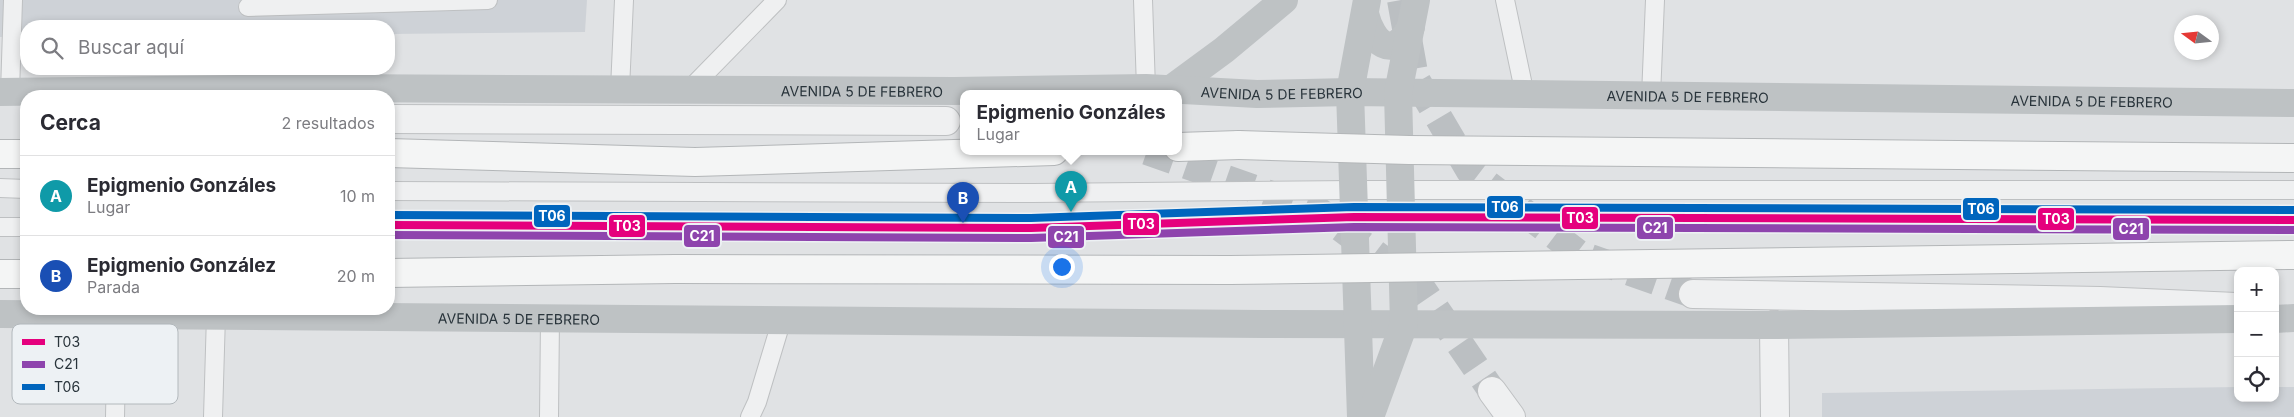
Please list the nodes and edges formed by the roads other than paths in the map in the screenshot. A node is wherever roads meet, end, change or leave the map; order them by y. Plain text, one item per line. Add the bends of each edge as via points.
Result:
1 (13, 0) edge
2 (488, 0) edge
3 (624, 0) edge
4 (777, 0) edge
5 (1143, 0) edge
6 (1284, 0) edge
7 (1416, 0) edge
8 (1505, 0) edge
9 (1655, 0) edge
10 (248, 7) dead end
11 (1366, 7) edge
12 (1411, 27) junction
13 (1158, 88) junction
14 (620, 89) junction
15 (690, 89) junction
16 (171, 90) edge
17 (1022, 90) edge
18 (960, 91) edge
19 (5, 92) edge
20 (20, 92) edge
21 (1350, 92) junction
22 (1398, 94) junction
23 (1525, 95) junction
24 (1651, 96) junction
25 (2294, 102) edge
26 (395, 119) edge
27 (946, 121) dead end
28 (1182, 147) edge
29 (395, 153) edge
30 (0, 154) edge
31 (20, 154) edge
32 (960, 154) edge
33 (2294, 158) edge
34 (0, 188) edge
35 (20, 188) edge
36 (1353, 190) junction
37 (1400, 190) junction
38 (2294, 190) edge
39 (395, 191) edge
40 (1354, 217) junction
41 (1401, 217) junction
42 (2294, 220) edge
43 (395, 225) edge
44 (0, 227) edge
45 (20, 227) edge
46 (2294, 255) edge
47 (395, 273) edge
48 (0, 274) edge
49 (20, 274) edge
50 (1693, 294) tunnel mouth
51 (2234, 308) edge
52 (2279, 309) edge
53 (2294, 310) edge
54 (0, 314) edge
55 (20, 314) edge
56 (117, 315) joint
57 (216, 315) junction
58 (550, 318) junction
59 (2294, 318) edge
60 (782, 319) junction
61 (2234, 319) edge
62 (2279, 319) edge
63 (117, 324) edge
64 (1358, 324) junction
65 (1404, 324) junction
66 (1774, 325) junction
67 (1492, 391) tunnel mouth
68 (115, 404) edge
69 (115, 417) edge
70 (213, 417) edge
71 (549, 417) edge
72 (750, 417) edge
73 (1361, 417) edge
74 (1370, 417) edge
75 (1511, 417) edge
76 (1775, 417) edge

1 - 19 lane
2 - 10 lane
3 - 14 lane
4 - 15 lane
5 - 13 lane
6 - 13 main road via 1224,50
7 - 12 main road
8 - 23 lane
9 - 24 lane
11 - 12 main road via 1374,39 1384,45 1404,39
11 - 21 main road
12 - 22 main road
13 - 17 main road, AVENIDA 5 DE FEBRERO
13 - 21 main road, AVENIDA 5 DE FEBRERO via 1257,94
14 - 15 main road, AVENIDA 5 DE FEBRERO
14 - 16 main road, AVENIDA 5 DE FEBRERO
15 - 18 main road, AVENIDA 5 DE FEBRERO
19 - 20 main road, AVENIDA 5 DE FEBRERO
21 - 22 main road, AVENIDA 5 DE FEBRERO
21 - 36 main road
22 - 23 main road, AVENIDA 5 DE FEBRERO
22 - 37 main road
23 - 24 main road, AVENIDA 5 DE FEBRERO
24 - 25 main road, AVENIDA 5 DE FEBRERO
26 - 27 street
28 - 33 highway, bridge
29 - 32 highway via 695,162
30 - 31 highway
34 - 35 lane
36 - 37 lane
36 - 39 lane via 1032,193
36 - 40 main road
37 - 38 lane
37 - 41 main road
40 - 41 lane
40 - 43 lane via 1031,228
40 - 64 main road
41 - 42 lane
41 - 65 main road
44 - 45 lane
46 - 47 highway, bridge via 1230,270 675,269
48 - 49 highway
50 - 51 street via 2100,301
52 - 53 street
54 - 55 main road, AVENIDA 5 DE FEBRERO
56 - 57 main road, AVENIDA 5 DE FEBRERO
56 - 63 lane
57 - 58 main road, AVENIDA 5 DE FEBRERO
57 - 70 lane
58 - 60 main road, AVENIDA 5 DE FEBRERO
58 - 71 lane
59 - 62 main road
60 - 64 main road, AVENIDA 5 DE FEBRERO
60 - 72 lane
61 - 66 main road, AVENIDA 5 DE FEBRERO
64 - 65 main road, AVENIDA 5 DE FEBRERO
64 - 73 main road
65 - 66 main road, AVENIDA 5 DE FEBRERO
65 - 74 main road
66 - 76 street
67 - 75 street
68 - 69 lane

